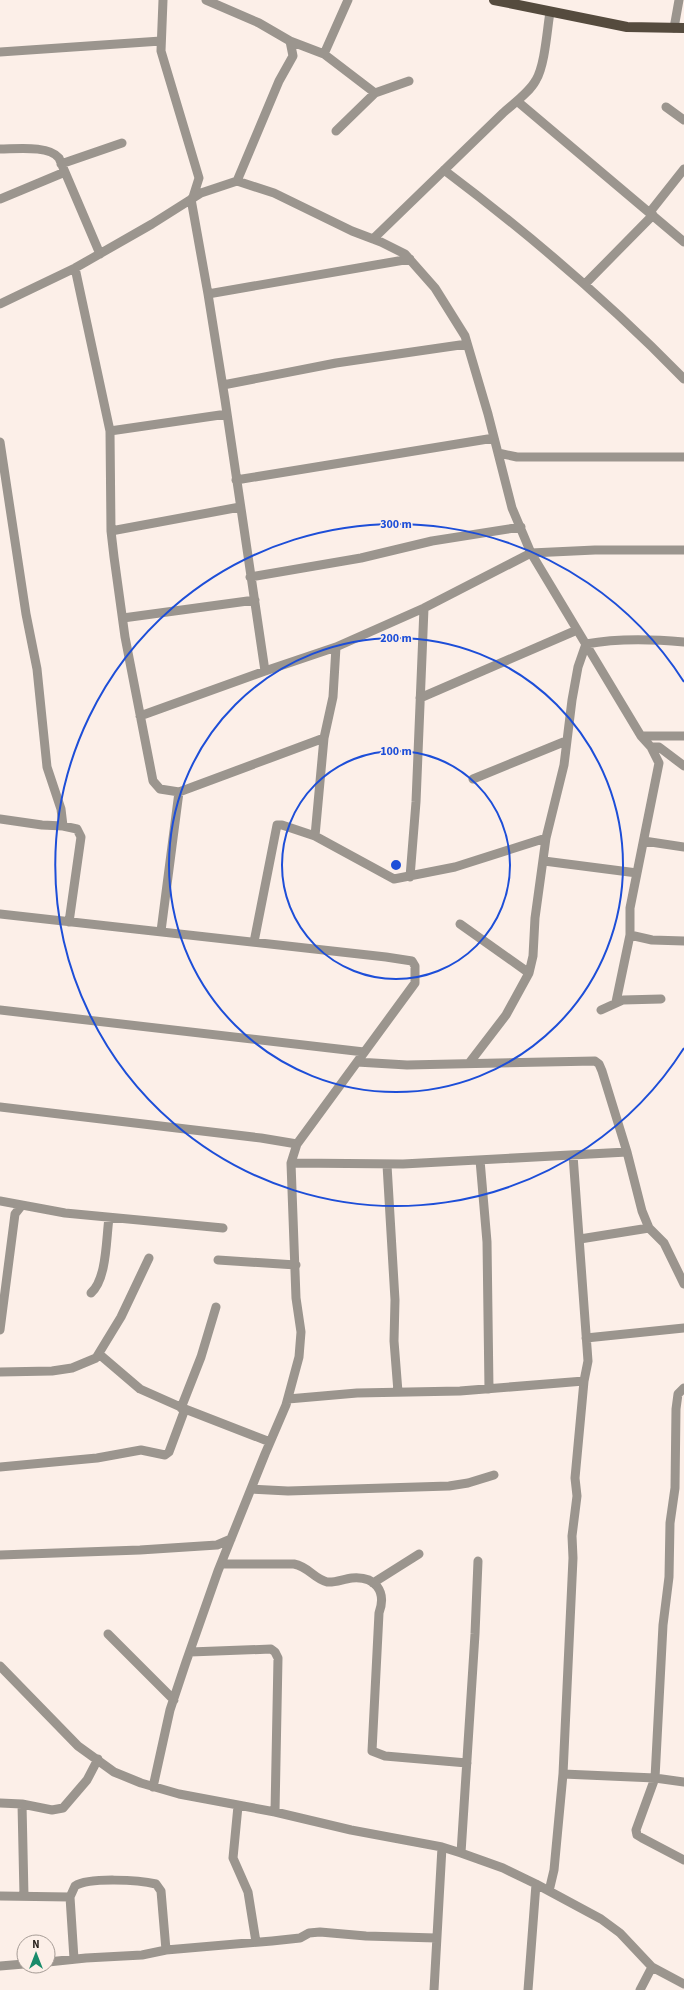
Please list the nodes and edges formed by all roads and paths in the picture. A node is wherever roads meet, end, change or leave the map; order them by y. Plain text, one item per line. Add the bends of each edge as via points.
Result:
1 (163, 0) edge
2 (206, 0) edge
3 (348, 0) edge
4 (494, 0) edge
5 (679, 0) edge
6 (550, 12) junction
7 (679, 28) edge
8 (161, 41) junction
9 (290, 41) junction
10 (308, 49) junction
11 (0, 52) edge
12 (324, 54) junction
13 (293, 56) junction
14 (409, 81) dead end
15 (376, 93) junction
16 (517, 101) junction
17 (666, 107) dead end
18 (684, 120) edge
19 (336, 131) dead end
20 (122, 143) dead end
21 (0, 149) edge
22 (63, 168) junction
23 (684, 169) edge
24 (444, 170) junction
25 (199, 178) junction
26 (237, 181) junction
27 (216, 187) junction
28 (192, 198) junction
29 (0, 199) edge
30 (652, 214) junction
31 (374, 239) junction
32 (684, 242) edge
33 (100, 254) junction
34 (410, 259) junction
35 (75, 268) junction
36 (585, 284) junction
37 (208, 294) junction
38 (0, 304) edge
39 (467, 344) junction
40 (684, 378) edge
41 (223, 385) junction
42 (227, 414) junction
43 (110, 431) junction
44 (494, 438) junction
45 (0, 442) edge
46 (498, 453) junction
47 (684, 457) edge
48 (516, 458) junction
49 (502, 468) junction
50 (236, 480) junction
51 (240, 507) junction
52 (520, 527) junction
53 (111, 531) junction
54 (684, 550) edge
55 (532, 553) junction
56 (250, 577) junction
57 (255, 600) junction
58 (424, 608) junction
59 (123, 618) junction
60 (577, 630) junction
61 (684, 642) edge
62 (586, 644) junction
63 (336, 647) junction
64 (265, 671) junction
65 (420, 698) junction
66 (140, 716) junction
67 (641, 736) junction
68 (684, 736) edge
69 (324, 738) junction
70 (566, 741) junction
71 (651, 748) junction
72 (684, 766) edge
73 (473, 778) dead end
74 (180, 792) junction
75 (0, 819) edge
76 (63, 826) junction
77 (315, 836) junction
78 (546, 838) junction
79 (644, 841) junction
80 (684, 847) edge
81 (544, 861) junction
82 (637, 873) junction
83 (410, 877) junction
84 (0, 914) edge
85 (69, 922) junction
86 (460, 924) dead end
87 (161, 931) junction
88 (630, 935) junction
89 (684, 941) edge
90 (254, 942) junction
91 (529, 973) junction
92 (661, 999) dead end
93 (616, 1002) junction
94 (0, 1010) edge
95 (601, 1010) dead end
96 (364, 1052) junction
97 (357, 1062) junction
98 (470, 1062) junction
99 (0, 1107) edge
100 (297, 1144) junction
101 (627, 1152) junction
102 (573, 1155) junction
103 (480, 1160) junction
104 (291, 1163) junction
105 (386, 1165) junction
106 (0, 1201) edge
107 (10, 1203) junction
108 (22, 1205) junction
109 (15, 1214) junction
110 (109, 1218) junction
111 (223, 1228) dead end
112 (649, 1228) junction
113 (580, 1238) junction
114 (149, 1258) dead end
115 (218, 1260) dead end
116 (296, 1265) junction
117 (684, 1284) edge
118 (91, 1293) dead end
119 (216, 1307) dead end
120 (684, 1328) edge
121 (0, 1330) edge
122 (586, 1338) junction
123 (99, 1354) junction
124 (0, 1372) edge
125 (584, 1381) junction
126 (489, 1388) junction
127 (684, 1388) edge
128 (398, 1392) junction
129 (288, 1399) junction
130 (183, 1408) junction
131 (270, 1442) junction
132 (0, 1467) edge
133 (494, 1475) dead end
134 (251, 1489) junction
135 (231, 1539) junction
136 (217, 1545) junction
137 (419, 1554) dead end
138 (0, 1555) edge
139 (224, 1555) junction
140 (478, 1561) dead end
141 (221, 1564) junction
142 (374, 1583) junction
143 (108, 1634) dead end
144 (190, 1652) junction
145 (0, 1666) edge
146 (174, 1700) junction
147 (98, 1759) junction
148 (467, 1763) junction
149 (562, 1774) junction
150 (655, 1778) junction
151 (684, 1782) edge
152 (153, 1787) junction
153 (0, 1803) edge
154 (22, 1804) junction
155 (238, 1806) junction
156 (275, 1812) junction
157 (442, 1847) junction
158 (461, 1853) junction
159 (684, 1860) edge
160 (536, 1884) junction
161 (549, 1890) junction
162 (0, 1896) edge
163 (24, 1896) junction
164 (70, 1897) junction
165 (436, 1938) junction
166 (256, 1942) junction
167 (166, 1950) junction
168 (74, 1959) junction
169 (56, 1961) edge
170 (16, 1965) edge
171 (0, 1966) edge
172 (652, 1967) junction
173 (684, 1984) edge
174 (434, 1990) edge
175 (528, 1990) edge
176 (640, 1990) edge

1 - 8 street
2 - 9 street via 259,23
3 - 12 street
4 - 6 main road
5 - 7 street
6 - 7 main road via 627,27
6 - 16 street via 540,70 536,80
8 - 11 street
8 - 25 street via 161,50
9 - 10 street
9 - 13 street
10 - 12 street
10 - 13 street
12 - 15 street
13 - 26 street via 279,81
14 - 15 street
15 - 19 street
16 - 24 street
16 - 30 street
17 - 18 street
20 - 22 street
21 - 22 street via 55,152
22 - 29 street
22 - 33 street
23 - 30 street
24 - 31 street
24 - 36 street via 506,217
25 - 27 street
25 - 28 street
26 - 27 street
26 - 31 street via 274,193
27 - 28 street
28 - 33 street
28 - 37 street
30 - 32 street
30 - 36 street
31 - 34 street
33 - 35 street
34 - 37 street
34 - 39 street via 435,288 465,336
35 - 38 street
35 - 43 street
36 - 40 street
37 - 41 street
39 - 41 street via 336,363
39 - 44 street
41 - 42 street
42 - 43 street
42 - 50 street
43 - 53 street
44 - 46 street
44 - 50 street
45 - 76 street via 26,614 37,669 47,768 61,809
46 - 48 street
46 - 49 street
47 - 48 street
48 - 49 street
49 - 52 street via 512,508
50 - 51 street
51 - 53 street
51 - 56 street
52 - 55 street
52 - 56 street via 432,541 361,558
53 - 59 street
54 - 55 street
55 - 58 street
55 - 60 street
56 - 57 street
57 - 59 street
57 - 64 street
58 - 63 street
58 - 65 street
59 - 66 street
60 - 62 street
60 - 65 street
61 - 62 street via 602,640
62 - 67 street
62 - 70 street via 578,667
63 - 64 street
63 - 69 street via 333,697
64 - 66 street
65 - 83 street
66 - 74 street via 153,781 160,789
67 - 68 street
67 - 71 street
69 - 74 street
69 - 77 street
70 - 73 street
70 - 78 street via 564,765
71 - 72 street via 660,747
71 - 79 street via 659,763
74 - 87 street
75 - 76 street
76 - 85 street via 77,830 81,836
77 - 83 street via 394,879
77 - 90 street via 276,825
78 - 81 street
78 - 83 street
79 - 80 street
79 - 82 street
81 - 82 street
81 - 91 street
82 - 88 street via 630,908
84 - 85 street
85 - 87 street
86 - 91 street
87 - 90 street
88 - 89 street via 652,940
88 - 93 street
90 - 96 street via 412,962 415,966 415,983
91 - 98 street via 506,1015
92 - 93 street
93 - 95 street
94 - 96 street
96 - 97 street
97 - 98 street
97 - 100 street
98 - 101 street via 595,1061 602,1071
99 - 100 street
100 - 104 street
101 - 102 street
101 - 112 street
102 - 103 street
102 - 113 street
103 - 105 street
103 - 126 street via 487,1242
104 - 105 street
104 - 116 street
105 - 128 street
106 - 107 street
107 - 108 street
107 - 109 street
108 - 109 street
108 - 110 street
109 - 121 street
110 - 111 street
110 - 118 street via 102,1270 97,1288
112 - 113 street
112 - 117 street via 664,1243
113 - 122 street
114 - 123 street via 121,1317
115 - 116 street
116 - 129 street via 296,1298 301,1332 299,1357
119 - 130 street
120 - 122 street
122 - 125 street via 588,1361
123 - 124 street via 85,1364 72,1368
123 - 130 street via 140,1389
125 - 126 street
125 - 149 street via 572,1536
126 - 128 street
127 - 150 street via 678,1394 676,1409 675,1488 670,1523 669,1577 663,1625
128 - 129 street
129 - 131 street
130 - 131 street
130 - 132 street via 169,1452 165,1455 141,1450 97,1458
131 - 134 street
133 - 134 street via 449,1486 288,1491
134 - 135 street
135 - 136 street
135 - 139 street
136 - 138 street
136 - 139 street
137 - 142 street
139 - 141 street
140 - 148 street
141 - 142 street via 294,1564 303,1566 327,1582 352,1578 366,1579
141 - 144 street
142 - 148 street via 382,1594 383,1602 379,1613 372,1751 384,1756
143 - 146 street
144 - 146 street
144 - 156 street via 271,1649 275,1652 278,1658
145 - 147 street via 78,1746
146 - 152 street
147 - 152 street via 114,1772
147 - 154 street via 87,1780 63,1808 52,1810
148 - 158 street
149 - 150 street
149 - 161 street via 554,1870
150 - 151 street
150 - 159 street via 637,1824 637,1835
152 - 155 street
153 - 154 street
154 - 163 street
155 - 156 street
155 - 166 street via 233,1858 248,1892
156 - 157 street via 351,1830
157 - 158 street
157 - 165 street
158 - 160 street via 503,1868
160 - 161 street
160 - 175 street
161 - 172 street via 601,1919 620,1933
162 - 163 street
163 - 164 street
164 - 167 street via 75,1886 89,1880 146,1881 156,1884 161,1891
164 - 168 street
165 - 166 street via 320,1932 309,1933 300,1938
165 - 174 street
166 - 167 street
167 - 168 street via 142,1955
168 - 169 street
170 - 171 street
172 - 173 street
172 - 176 street

